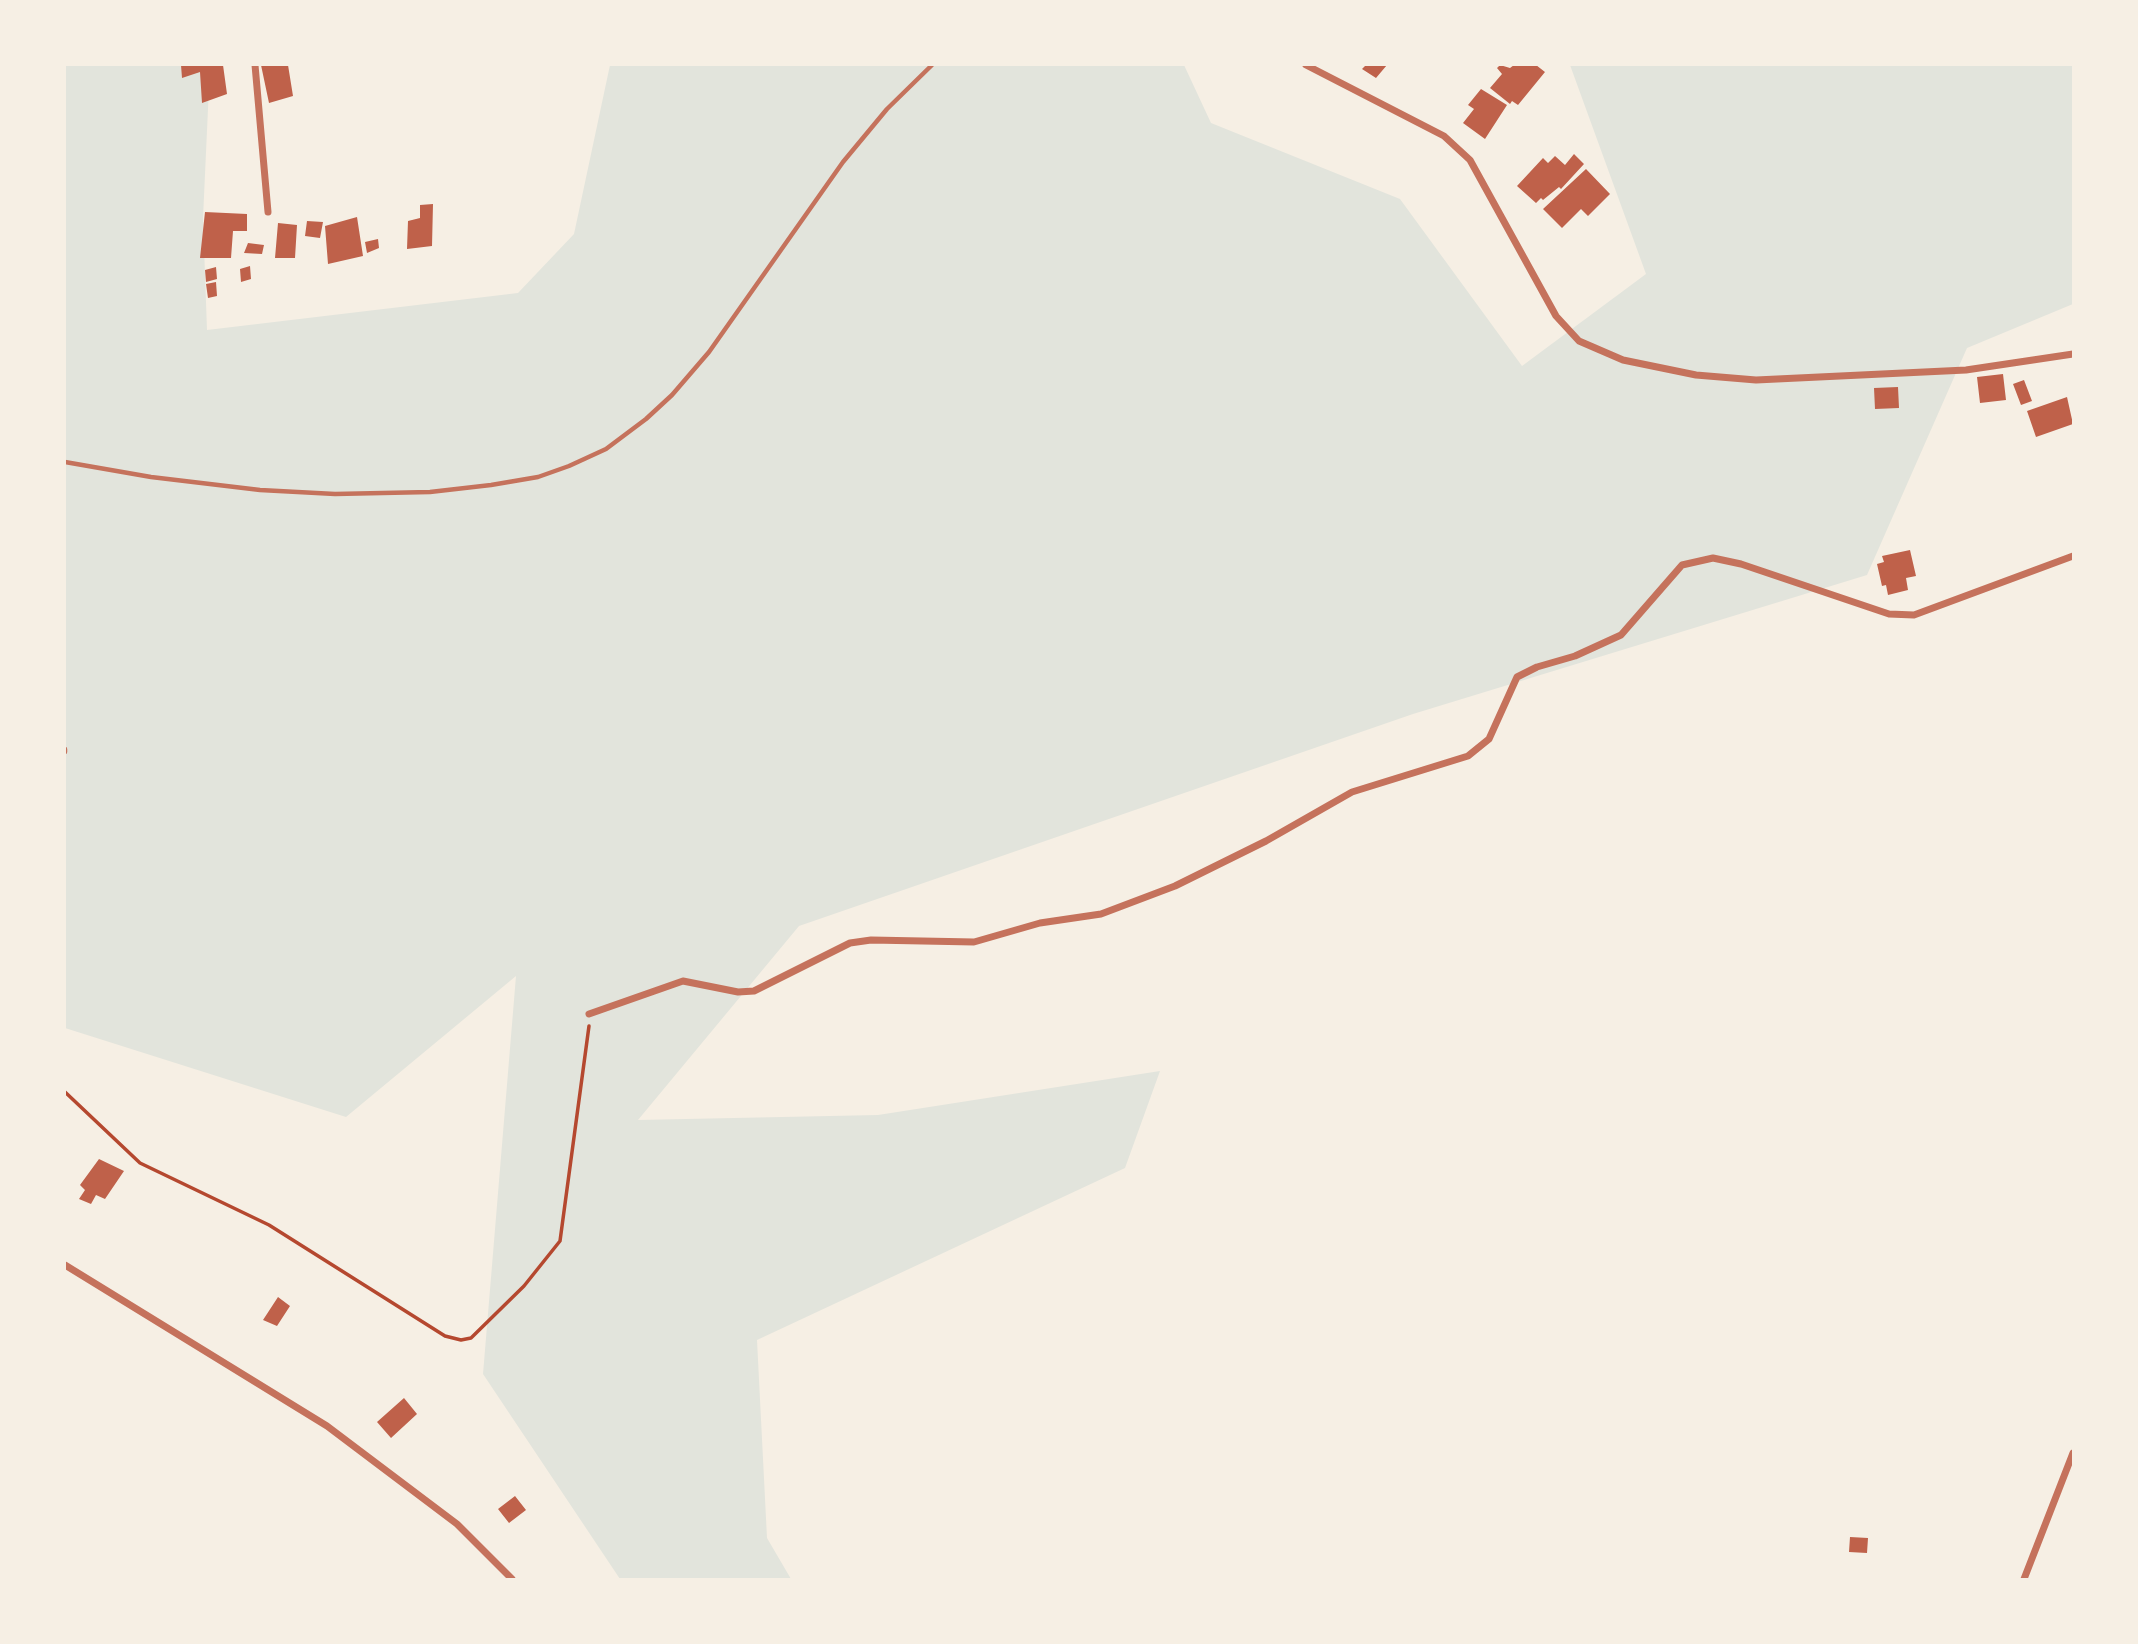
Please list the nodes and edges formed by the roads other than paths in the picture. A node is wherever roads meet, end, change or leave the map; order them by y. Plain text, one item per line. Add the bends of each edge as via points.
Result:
1 (255, 65) edge
2 (932, 65) edge
3 (1306, 65) edge
4 (268, 212) dead end
5 (2073, 355) edge
6 (65, 462) edge
7 (2073, 556) edge
8 (589, 1014) road end
9 (65, 1265) edge
10 (2073, 1453) edge
11 (512, 1579) edge
12 (2024, 1579) edge

1 - 4 street
2 - 6 lane via 843,162 709,352 672,395 606,449 569,466 538,477 430,492 335,494 260,490
3 - 5 street via 1444,136 1470,160 1556,316 1579,341 1623,360 1696,375 1756,380 1966,370
7 - 8 street via 1914,614 1889,614 1713,558 1682,565 1621,635 1517,677 1489,739 1468,756 1352,792 1175,886 1101,914 1040,923 974,942 850,943 754,991 683,981
9 - 11 street via 327,1426 457,1524
10 - 12 street

